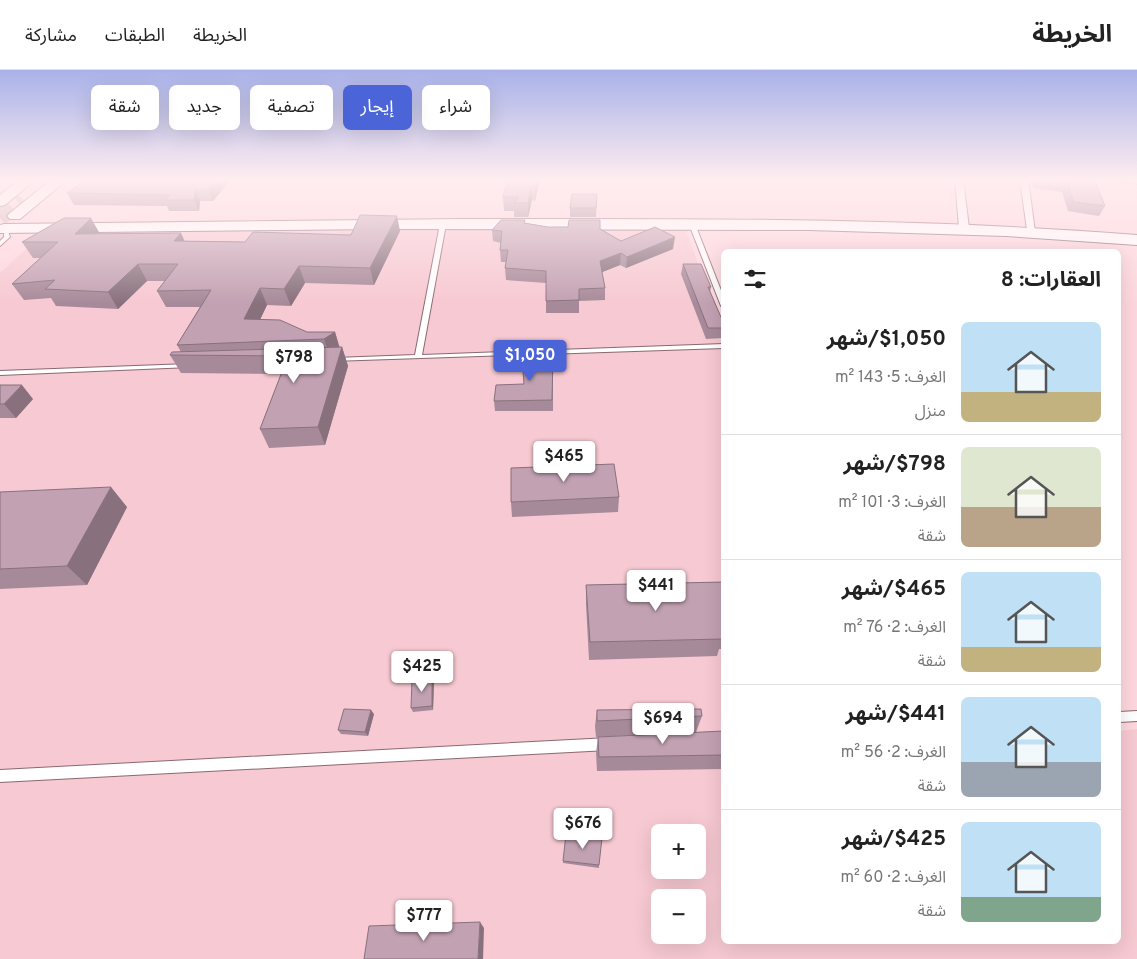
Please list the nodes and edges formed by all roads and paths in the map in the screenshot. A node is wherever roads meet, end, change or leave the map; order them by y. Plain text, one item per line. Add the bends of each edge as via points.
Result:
1 (963, 220) edge
2 (1031, 220) edge
3 (443, 224) junction
4 (692, 224) junction
5 (142, 226) junction
6 (5, 228) edge
7 (964, 228) junction
8 (1032, 230) junction
9 (1137, 240) edge
10 (721, 298) edge
11 (721, 346) edge
12 (418, 357) junction
13 (328, 360) edge
14 (199, 365) edge
15 (0, 373) edge
16 (1137, 716) edge
17 (1121, 717) edge
18 (625, 743) edge
19 (0, 776) edge

1 - 7 street
2 - 8 street
3 - 4 main road
3 - 5 main road
3 - 12 lane
4 - 7 main road
4 - 10 lane
5 - 6 main road
5 - 6 main road
7 - 8 main road
8 - 9 main road
11 - 12 lane
12 - 13 lane
14 - 15 lane
16 - 17 lane
18 - 19 lane

